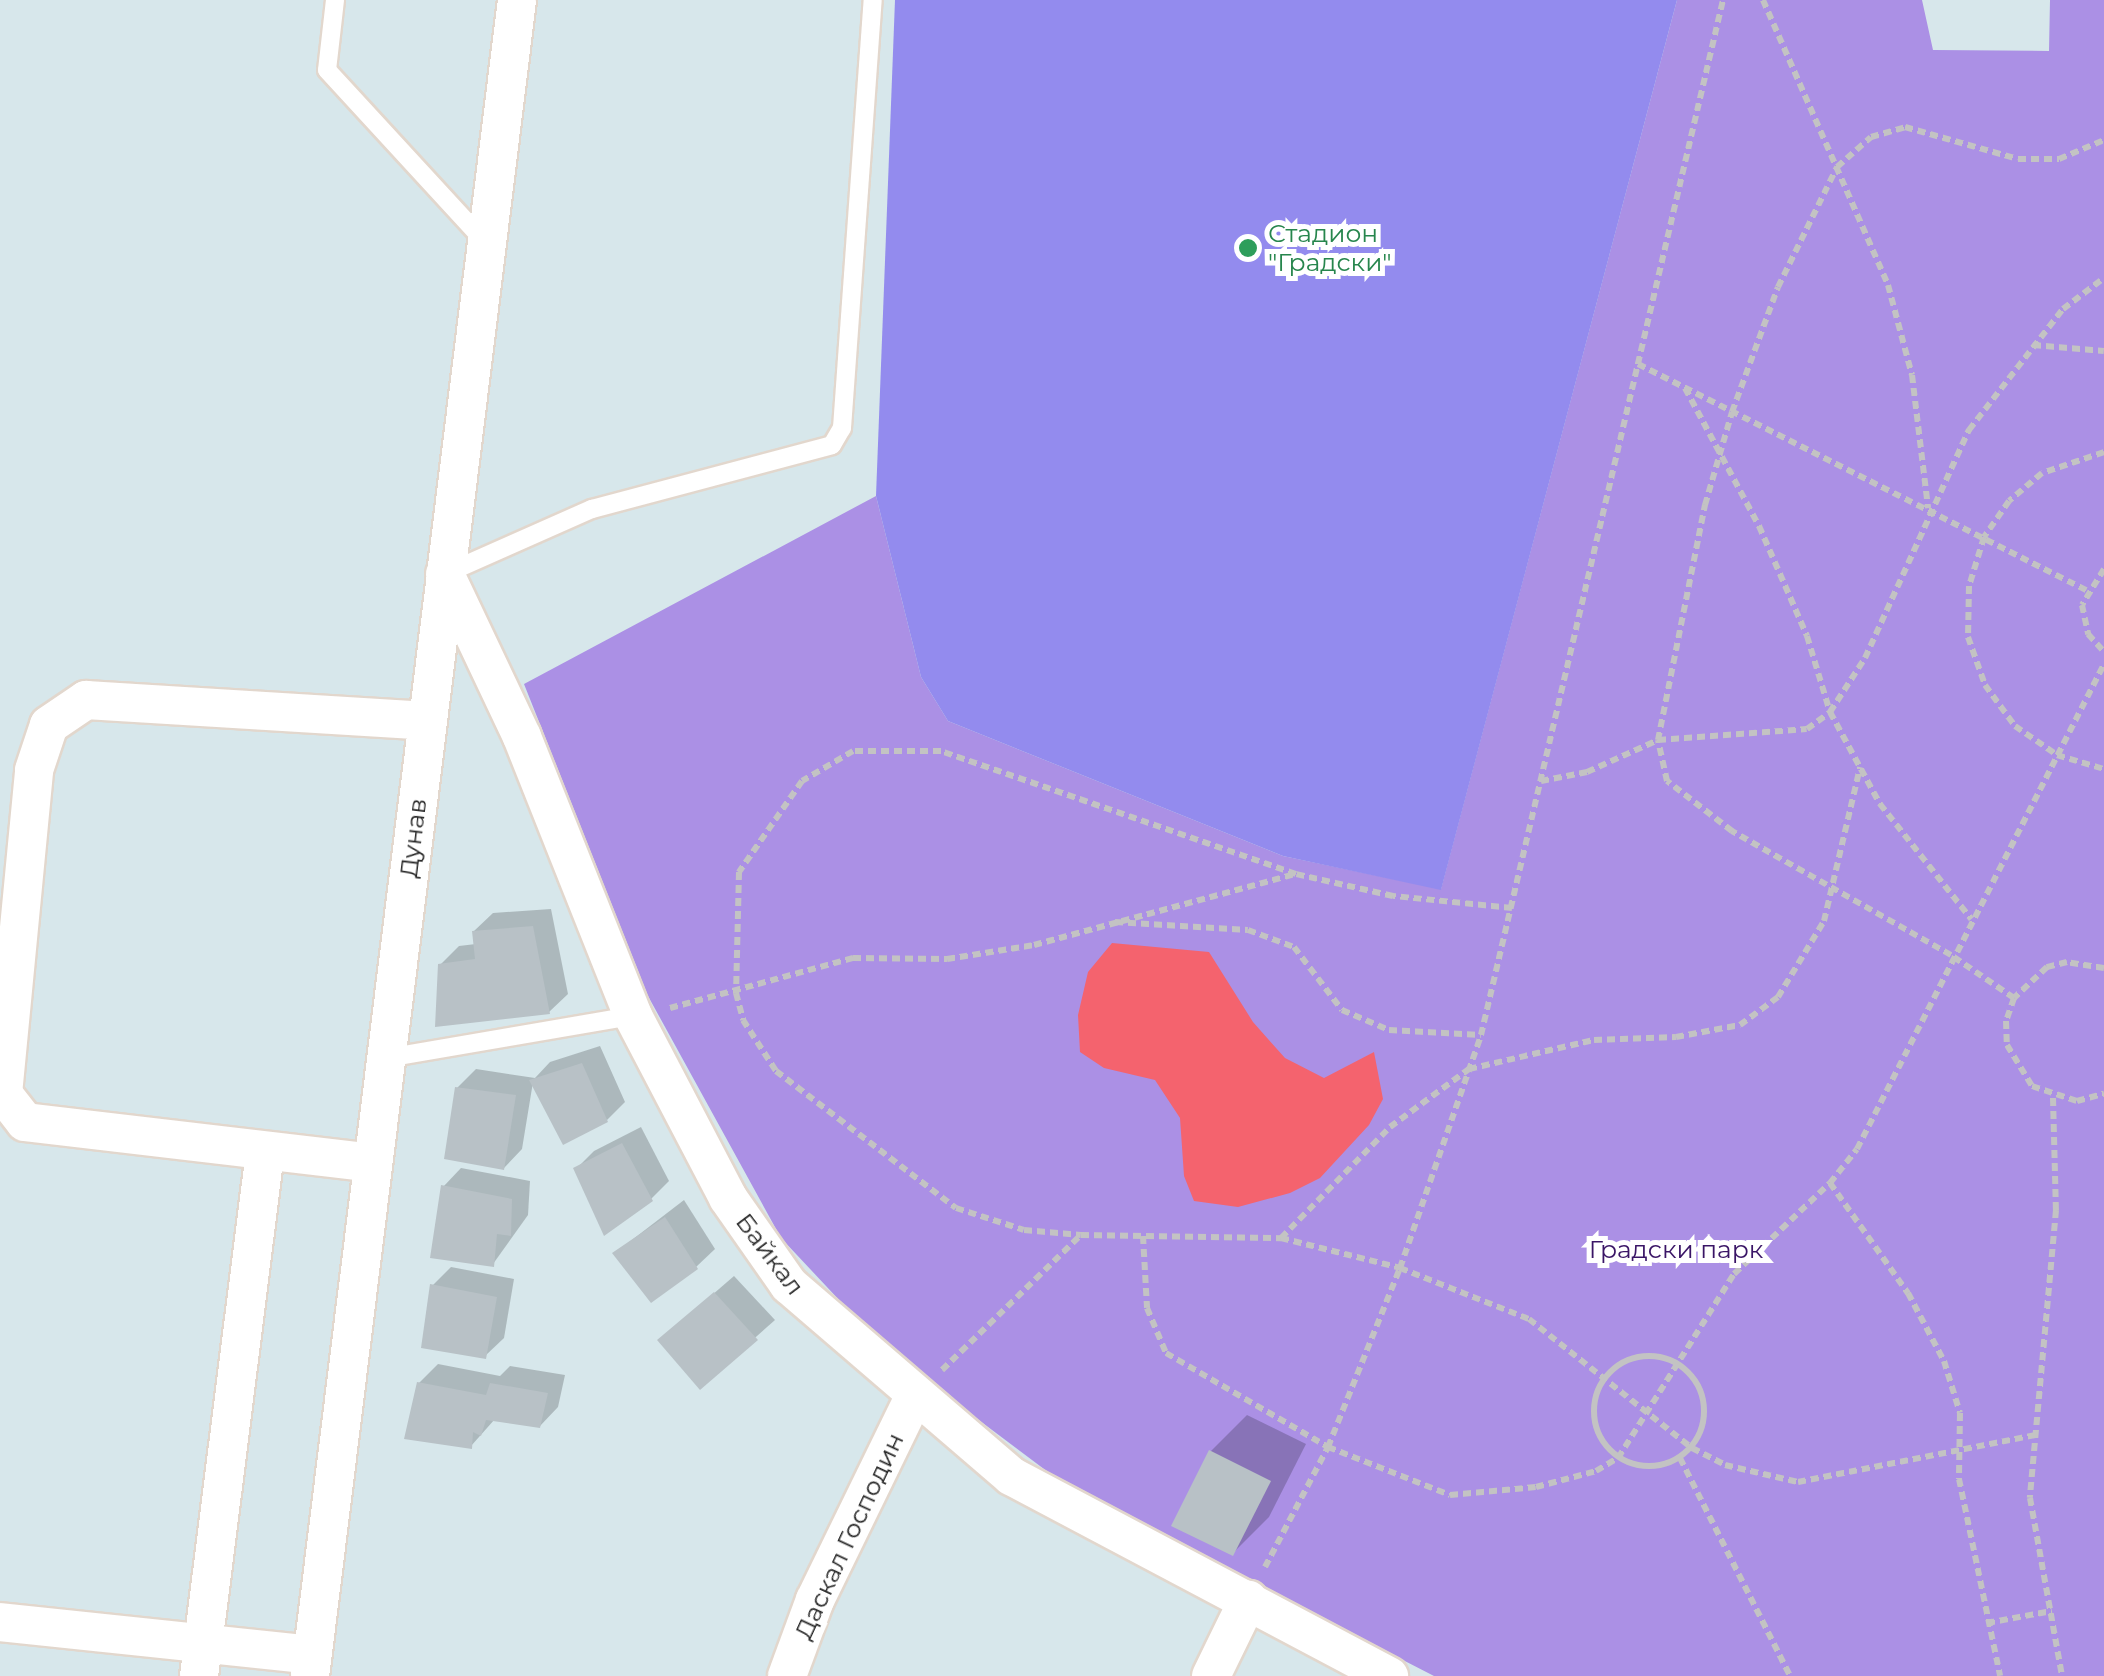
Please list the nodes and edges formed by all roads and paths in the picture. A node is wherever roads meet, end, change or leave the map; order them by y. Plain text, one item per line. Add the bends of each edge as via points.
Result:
1 (336, 0) edge
2 (516, 0) edge
3 (873, 0) edge
4 (1724, 0) edge
5 (1763, 0) edge
6 (2104, 140) edge
7 (1837, 167) junction
8 (486, 244) junction
9 (2104, 278) edge
10 (2033, 344) junction
11 (2104, 351) edge
12 (1638, 364) junction
13 (1686, 388) junction
14 (1732, 412) junction
15 (2104, 452) edge
16 (1720, 453) junction
17 (1928, 509) junction
18 (1984, 537) junction
19 (2104, 569) edge
20 (445, 574) junction
21 (2086, 590) junction
22 (2104, 652) edge
23 (2104, 664) edge
24 (1830, 712) junction
25 (427, 721) junction
26 (1658, 740) junction
27 (2056, 756) junction
28 (1860, 767) junction
29 (2104, 769) edge
30 (1540, 781) junction
31 (1296, 874) junction
32 (1834, 888) junction
33 (1512, 908) junction
34 (1971, 919) junction
35 (1109, 921) junction
36 (1951, 955) junction
37 (2104, 968) edge
38 (736, 993) junction
39 (2014, 998) junction
40 (633, 1016) junction
41 (1481, 1035) junction
42 (386, 1058) junction
43 (1470, 1069) junction
44 (2104, 1094) edge
45 (2054, 1098) junction
46 (265, 1152) junction
47 (373, 1163) junction
48 (1830, 1183) junction
49 (1081, 1235) junction
50 (1144, 1236) junction
51 (1281, 1238) junction
52 (1400, 1268) junction
53 (1677, 1362) junction
54 (1604, 1379) junction
55 (914, 1397) junction
56 (1647, 1413) junction
57 (2036, 1435) junction
58 (1328, 1446) junction
59 (1692, 1448) junction
60 (1962, 1450) junction
61 (1618, 1458) junction
62 (1680, 1458) junction
63 (1248, 1600) junction
64 (2052, 1611) junction
65 (0, 1622) edge
66 (1987, 1623) junction
67 (201, 1660) edge
68 (311, 1665) edge
69 (787, 1676) edge
70 (1211, 1676) edge
71 (1389, 1676) edge
72 (1790, 1676) edge
73 (2000, 1676) edge
74 (2062, 1676) edge

1 - 8 lane via 327,70
2 - 8 street, Дунав
3 - 20 lane via 842,428 832,446 592,509
4 - 12 path
5 - 7 path
6 - 7 path via 2059,159 2018,160 1905,127 1871,137
7 - 14 path via 1778,287
7 - 17 path via 1888,285 1912,375
8 - 20 street, Дунав
9 - 10 path via 2063,309
10 - 11 path
10 - 17 path via 1970,430
12 - 13 path
12 - 30 path
13 - 14 path
13 - 16 path
14 - 16 path
14 - 17 path
15 - 18 path via 2042,474 2009,501
16 - 24 path via 1808,636
16 - 26 path
17 - 18 path
17 - 24 path via 1865,658
18 - 21 path
18 - 27 path via 1968,586 1968,637 1984,685 2014,726
19 - 21 path
20 - 25 street, Дунав
20 - 40 street, Байкал via 522,737
21 - 22 path via 2083,620
23 - 27 path
24 - 26 path via 1807,729
24 - 28 path
25 - 42 street, Дунав
25 - 46 street via 86,700 49,725 34,770 3,1094 26,1122 57,1129
26 - 30 path via 1587,772
26 - 32 path via 1667,781 1732,831
27 - 29 path
27 - 34 path
28 - 32 path
28 - 34 path via 1880,804
30 - 33 path
31 - 33 path via 1393,896
31 - 35 path
31 - 38 path via 941,752 853,750 802,781 740,872
32 - 36 path
32 - 43 path via 1806,959 1778,996 1740,1025 1676,1037 1594,1040
33 - 41 path
34 - 36 path
35 - 38 path via 1034,945 947,959 853,958
35 - 41 path via 1248,930 1294,947 1342,1010 1390,1030
36 - 39 path
36 - 48 path via 1857,1148
37 - 39 path via 2068,962 2047,968
38 - 40 path
38 - 49 path via 743,1020 776,1071 908,1177 973,1213 1024,1230
39 - 45 path via 2007,1045 2032,1086
40 - 42 lane
40 - 55 street, Байкал via 728,1198 789,1286
41 - 43 path
42 - 47 street, Дунав
43 - 51 path via 1390,1128
43 - 52 path
44 - 45 path
45 - 57 path via 2056,1210
46 - 47 street
46 - 67 street
47 - 68 street, Дунав
48 - 53 path via 1734,1274
48 - 60 path via 1908,1292 1944,1362 1960,1413
49 - 50 path
49 - 55 path
50 - 51 path
50 - 58 path via 1147,1308 1166,1353
51 - 52 path
52 - 54 path via 1529,1319
52 - 58 path
53 - 54 path via 1645,1356
53 - 56 path
53 - 59 path via 1700,1386 1704,1401
54 - 56 path
54 - 61 path via 1596,1395 1596,1430
55 - 63 street, Байкал via 1063,1508
55 - 69 street, Даскал Господин via 815,1600
56 - 59 path
56 - 61 path
57 - 60 path
57 - 64 path via 2030,1498
58 - 61 path via 1450,1495 1536,1487
58 - 63 path
59 - 60 path via 1725,1464 1798,1482
59 - 62 path
60 - 66 path via 1958,1479
61 - 62 path via 1649,1467
62 - 72 path
63 - 70 street
63 - 71 street, Байкал
64 - 66 path
64 - 74 path
65 - 67 street
66 - 73 path
67 - 68 street

